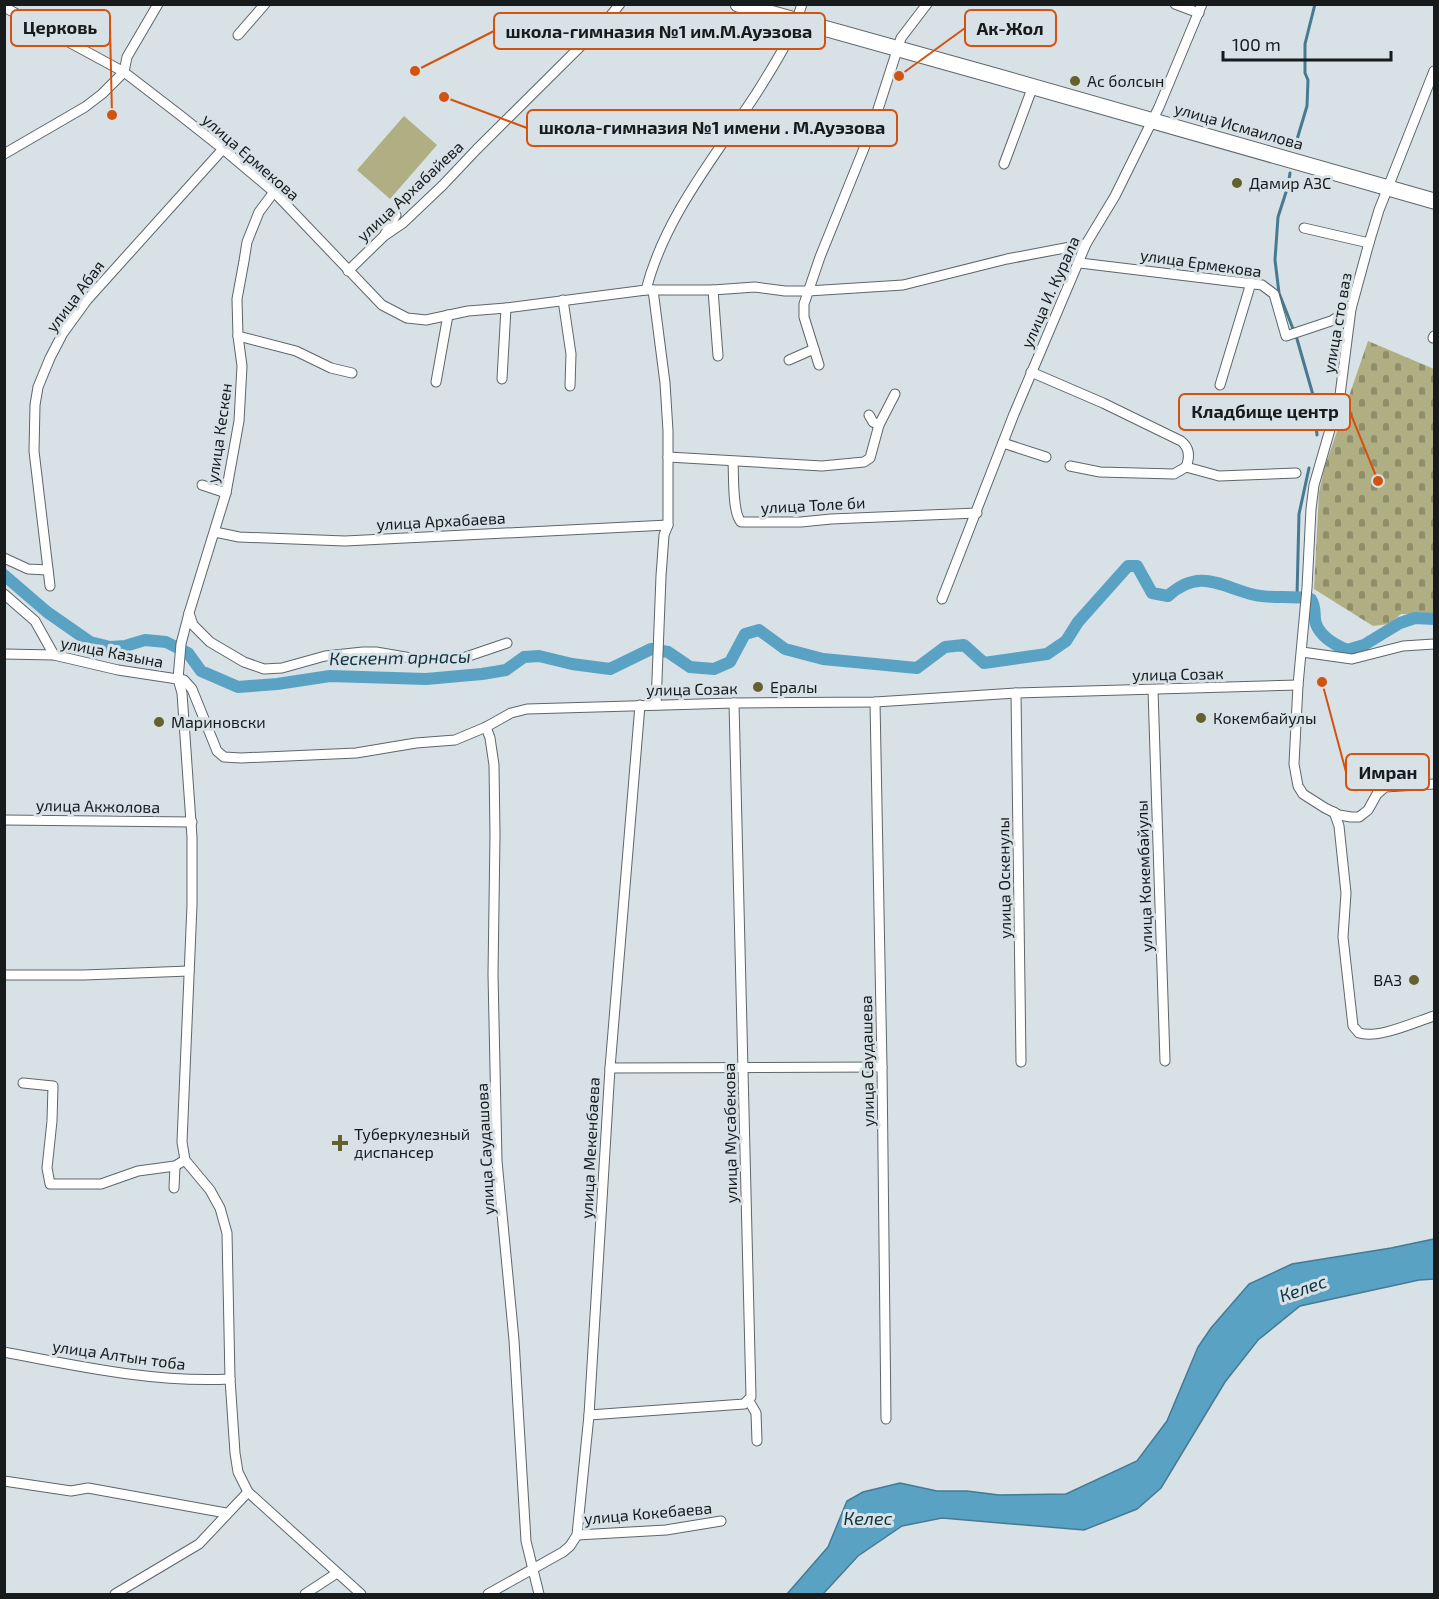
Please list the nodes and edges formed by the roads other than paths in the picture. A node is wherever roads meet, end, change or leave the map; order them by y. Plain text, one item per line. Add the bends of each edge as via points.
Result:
1 (158, 4) edge
2 (265, 4) edge
3 (620, 4) edge
4 (738, 4) edge
5 (802, 4) edge
6 (927, 4) edge
7 (1175, 4) edge
8 (4, 7) edge
9 (1201, 9) edge
10 (797, 22) junction
11 (238, 35) dead end
12 (897, 49) junction
13 (1434, 71) edge
14 (124, 72) junction
15 (1033, 86) junction
16 (1151, 120) junction
17 (223, 148) junction
18 (4, 154) edge
19 (1004, 164) dead end
20 (1388, 188) junction
21 (274, 192) junction
22 (1434, 201) edge
23 (396, 215) dead end
24 (1304, 228) dead end
25 (384, 236) junction
26 (1369, 243) junction
27 (1086, 244) junction
28 (1080, 263) junction
29 (348, 271) junction
30 (1251, 284) junction
31 (649, 290) junction
32 (712, 290) junction
33 (808, 291) junction
34 (563, 300) junction
35 (506, 309) junction
36 (1351, 309) junction
37 (448, 315) junction
38 (238, 336) junction
39 (814, 350) junction
40 (718, 356) dead end
41 (789, 360) dead end
42 (819, 365) dead end
43 (1031, 372) junction
44 (352, 373) dead end
45 (502, 379) dead end
46 (436, 382) dead end
47 (1221, 385) dead end
48 (570, 386) dead end
49 (895, 393) dead end
50 (869, 414) dead end
51 (879, 425) junction
52 (1003, 443) junction
53 (668, 457) junction
54 (1046, 457) dead end
55 (733, 462) junction
56 (1070, 466) dead end
57 (1186, 467) junction
58 (1296, 473) dead end
59 (202, 485) dead end
60 (226, 493) junction
61 (977, 513) junction
62 (668, 525) junction
63 (215, 532) junction
64 (4, 558) edge
65 (48, 570) junction
66 (50, 586) dead end
67 (4, 594) edge
68 (942, 599) dead end
69 (189, 613) junction
70 (507, 643) dead end
71 (1434, 644) edge
72 (1302, 652) junction
73 (4, 654) edge
74 (54, 655) junction
75 (178, 679) junction
76 (1298, 685) junction
77 (1153, 690) junction
78 (1016, 693) junction
79 (875, 702) junction
80 (734, 703) junction
81 (640, 705) junction
82 (656, 705) junction
83 (486, 727) junction
84 (1434, 784) edge
85 (1334, 813) junction
86 (4, 820) edge
87 (192, 822) junction
88 (189, 971) junction
89 (4, 975) edge
90 (1434, 1016) edge
91 (1165, 1060) dead end
92 (1021, 1062) dead end
93 (744, 1067) junction
94 (882, 1067) junction
95 (610, 1068) junction
96 (23, 1083) dead end
97 (185, 1160) junction
98 (175, 1166) junction
99 (174, 1188) dead end
100 (4, 1352) edge
101 (230, 1379) junction
102 (749, 1401) junction
103 (589, 1415) junction
104 (885, 1419) dead end
105 (757, 1441) dead end
106 (4, 1481) edge
107 (248, 1492) junction
108 (226, 1513) junction
109 (721, 1521) dead end
110 (577, 1535) junction
111 (532, 1570) junction
112 (338, 1573) junction
113 (116, 1594) edge
114 (305, 1594) edge
115 (361, 1594) edge
116 (488, 1594) edge
117 (539, 1594) edge

1 - 14 street via 127,57
2 - 11 street
3 - 25 street, улица Архабайева via 442,186
4 - 10 main road, улица Исмаилова
5 - 10 street
6 - 12 street
7 - 9 street
8 - 14 street, улица Ермекова
9 - 16 street, улица И. Курала
10 - 12 main road, улица Исмаилова
10 - 31 street via 781,55 675,217 651,270
12 - 15 main road, улица Исмаилова
12 - 33 street via 868,140
13 - 20 street, улица сто ваз
14 - 17 street, улица Ермекова
14 - 18 street via 85,107
15 - 16 main road, улица Исмаилова
15 - 19 street
16 - 20 main road, улица Исмаилова
16 - 27 street, улица И. Курала via 1115,196
17 - 21 street, улица Ермекова
17 - 65 street, улица Абая via 87,300 50,358 38,387 34,428
20 - 22 main road, улица Исмаилова
20 - 26 street, улица сто ваз
21 - 29 street, улица Ермекова
21 - 38 street, улица Кескен via 259,212 247,242 237,299
23 - 25 street
24 - 26 street
25 - 29 street, улица Архабайева
26 - 36 street, улица сто ваз
27 - 28 street, улица И. Курала
27 - 33 street, улица Ермекова via 903,285
28 - 30 street, улица Ермекова
28 - 43 street, улица И. Курала
29 - 37 street, улица Ермекова via 393,312 418,320
30 - 36 street, улица Ермекова via 1262,285 1274,294 1286,336 1331,321
30 - 47 street
31 - 32 street, улица Ермекова
31 - 34 street, улица Ермекова
31 - 53 street via 665,383
32 - 33 street, улица Ермекова via 755,287
32 - 40 street
33 - 39 street via 803,308
34 - 35 street, улица Ермекова
34 - 48 street via 571,354
35 - 37 street, улица Ермекова
35 - 45 street
36 - 72 street, улица сто ваз via 1340,395 1313,492
37 - 46 street
38 - 44 street via 296,351
38 - 60 street, улица Кескен via 242,385
39 - 41 street
39 - 42 street
43 - 52 street, улица И. Курала
43 - 57 street via 1181,441 1188,450
49 - 51 street
50 - 51 street
51 - 55 street via 870,459 864,462 822,466
52 - 54 street
52 - 61 street, улица И. Курала
53 - 55 street
53 - 62 street
55 - 61 street, улица Толе би via 735,505 741,522
56 - 57 street via 1100,472 1174,474
57 - 58 street via 1219,476
59 - 60 street
60 - 63 street, улица Кескен
61 - 68 street, улица И. Курала
62 - 63 street, улица Архабаева via 345,541 239,537
62 - 82 street via 661,576
63 - 69 street, улица Кескен
64 - 65 street via 28,569
65 - 66 street, улица Абая
67 - 74 street via 35,621
69 - 70 street via 193,625 210,642 264,669 363,652 460,659
69 - 75 street, улица Кескен
71 - 72 street via 1403,646 1352,658
72 - 76 street, улица сто ваз
73 - 74 street, улица Казына
74 - 75 street, улица Казына
75 - 83 street, улица Созак via 192,689 217,751 226,762 356,753 416,742 455,740
75 - 87 street, улица Кескен
76 - 77 street, улица Созак
76 - 85 street, улица сто ваз via 1294,775 1303,794
77 - 78 street, улица Созак
77 - 91 street, улица Кокембайулы
78 - 79 street, улица Созак
78 - 92 street, улица Оскенулы
79 - 80 street, улица Созак
79 - 94 street, улица Саудашева
80 - 82 street, улица Созак
80 - 93 street, улица Мусабекова
81 - 82 street, улица Созак
81 - 83 street, улица Созак via 527,709
81 - 95 street, улица Мекенбаева
83 - 111 street, улица Саудашова via 494,765 497,1161 514,1340 526,1541
84 - 85 street via 1385,787 1359,817
85 - 90 street via 1339,826 1346,893 1343,937 1353,1026 1359,1033 1370,1034
86 - 87 street, улица Акжолова
87 - 88 street, улица Кескен
88 - 89 street
88 - 97 street, улица Кескен via 182,1142
93 - 94 street
93 - 95 street
93 - 102 street, улица Мусабекова via 752,1390
94 - 104 street, улица Саудашева
95 - 103 street, улица Мекенбаева
96 - 98 street via 53,1086 47,1168 50,1184 101,1184 138,1171
97 - 98 street
97 - 101 street via 210,1190 227,1233
98 - 99 street
100 - 101 street, улица Алтын тоба via 101,1370 194,1380
101 - 107 street via 238,1472
102 - 103 street
102 - 105 street, улица Мусабекова via 756,1413
103 - 110 street, улица Мекенбаева
106 - 108 street via 71,1491 88,1488
107 - 108 street
107 - 112 street
108 - 113 street via 199,1544
109 - 110 street, улица Кокебаева via 666,1530
110 - 111 street via 563,1552
111 - 116 street
111 - 117 street, улица Саудашова
112 - 114 street
112 - 115 street

